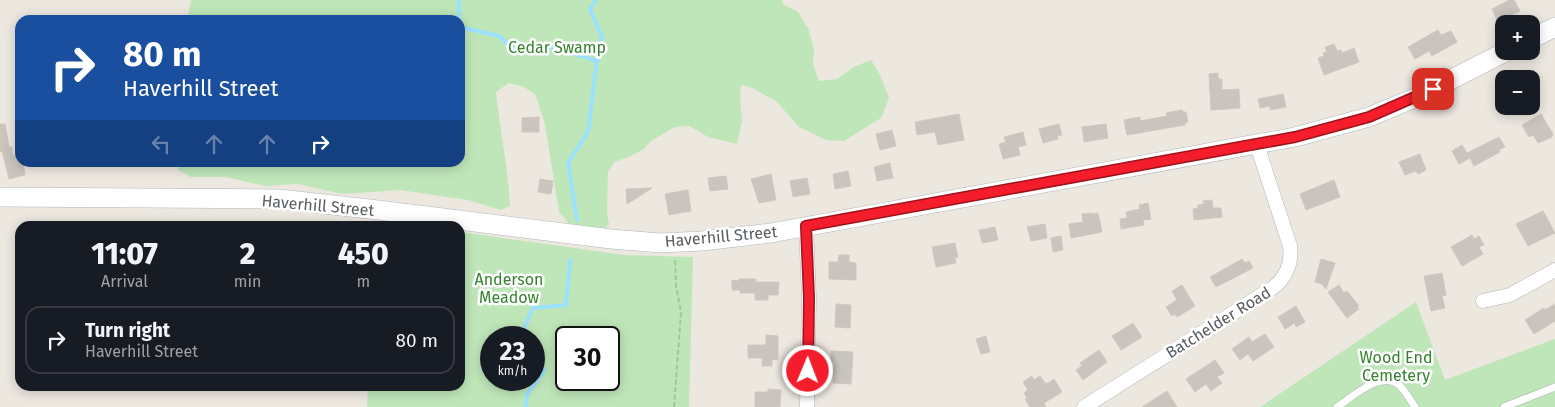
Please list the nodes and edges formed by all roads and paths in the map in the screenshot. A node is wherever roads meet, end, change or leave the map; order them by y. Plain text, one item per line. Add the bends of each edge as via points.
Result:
1 (1555, 27) edge
2 (1540, 34) edge
3 (1495, 58) edge
4 (1257, 145) junction
5 (0, 197) edge
6 (463, 221) edge
7 (465, 221) edge
8 (806, 226) junction
9 (674, 243) junction
10 (1555, 270) edge
11 (1483, 301) dead end
12 (1555, 387) edge
13 (674, 407) edge
14 (807, 407) edge
15 (1084, 407) edge
16 (1338, 407) edge
17 (1415, 407) edge
18 (1504, 407) edge

1 - 2 main road
3 - 4 main road, Haverhill Street via 1369,117
4 - 8 main road, Haverhill Street
4 - 15 street, Batchelder Road via 1290,246 1290,262 1283,278 1271,289
5 - 6 main road, Haverhill Street via 280,199
7 - 9 main road, Haverhill Street via 611,240
8 - 9 main road, Haverhill Street
8 - 14 street via 809,298
9 - 13 path via 680,312
10 - 11 street via 1510,295
12 - 18 lane
16 - 17 lane via 1374,384 1387,380 1400,386

